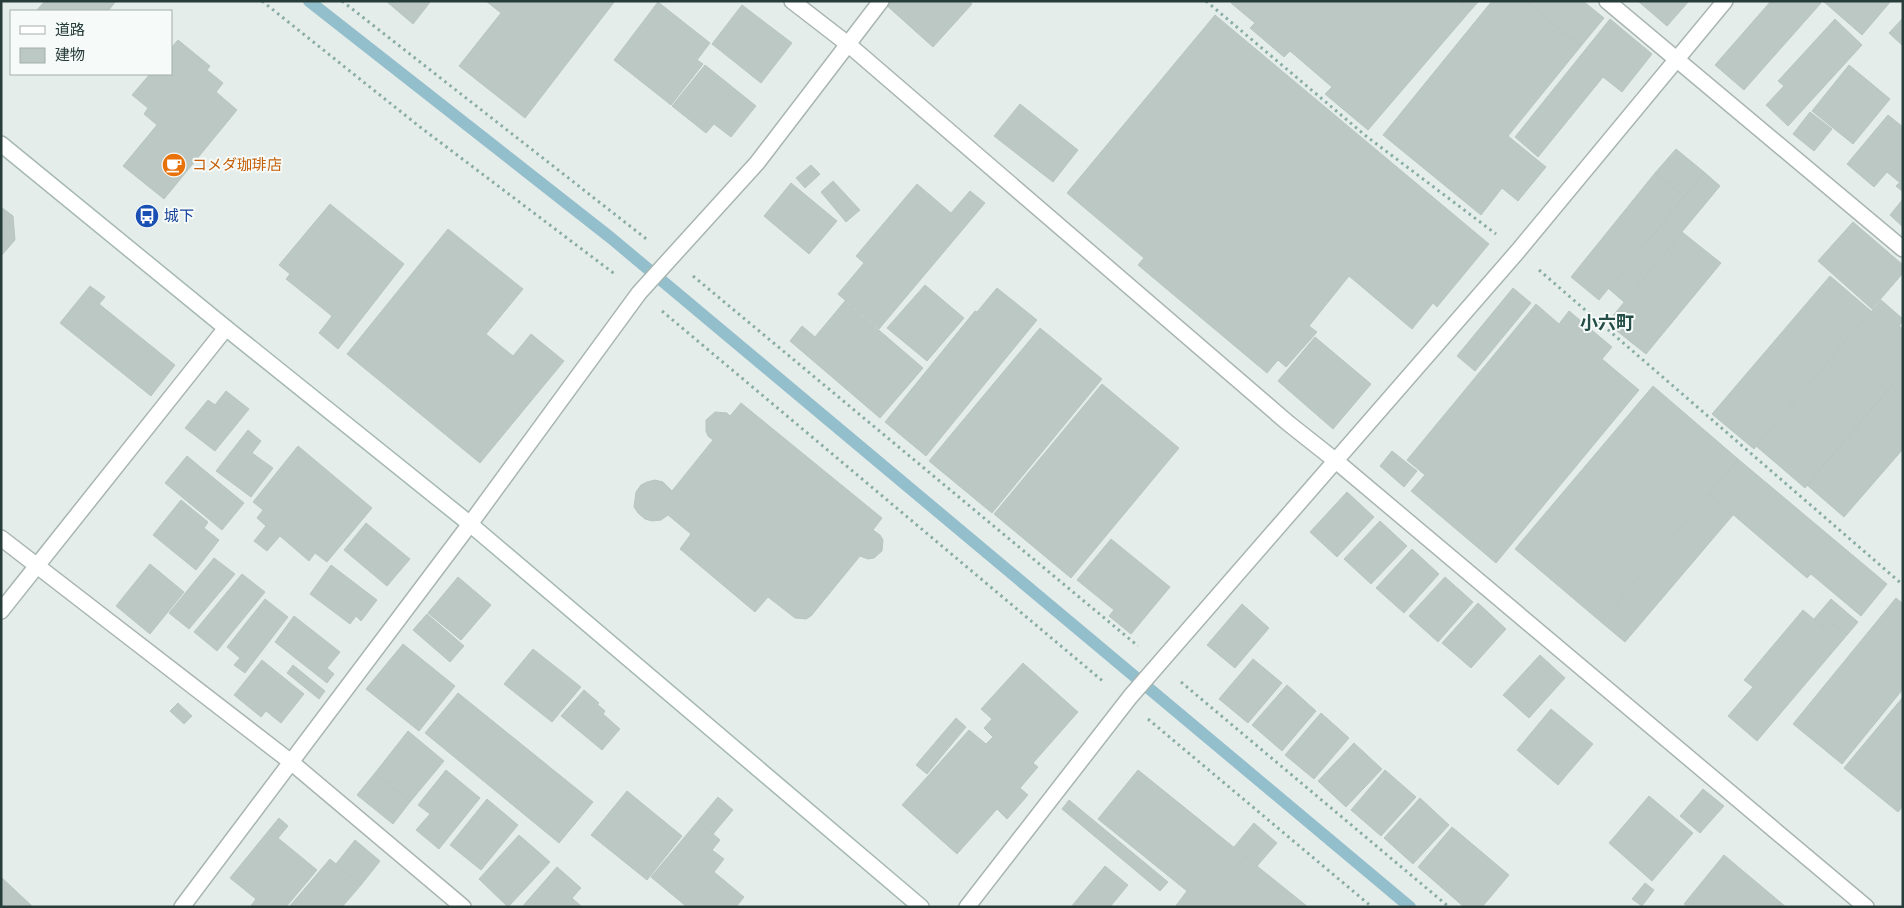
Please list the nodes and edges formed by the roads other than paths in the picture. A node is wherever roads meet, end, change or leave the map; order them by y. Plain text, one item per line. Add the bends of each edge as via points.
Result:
1 (792, 1) edge
2 (881, 1) edge
3 (1607, 1) edge
4 (1725, 1) edge
5 (849, 45) junction
6 (1677, 60) junction
7 (1, 144) edge
8 (1903, 249) edge
9 (226, 328) junction
10 (1336, 461) junction
11 (470, 524) junction
12 (1, 538) edge
13 (38, 567) junction
14 (1, 612) edge
15 (291, 762) junction
16 (182, 907) edge
17 (463, 907) edge
18 (921, 907) edge
19 (967, 907) edge
20 (1866, 907) edge

1 - 5 street
2 - 5 street
3 - 6 street
4 - 6 street
5 - 10 street
5 - 11 street via 757,164 641,290
6 - 8 street
6 - 10 street via 1518,251
7 - 9 street
9 - 11 street
9 - 13 street
10 - 19 street via 1157,666
10 - 20 street
11 - 15 street
11 - 18 street
12 - 13 street
13 - 14 street
13 - 15 street
15 - 16 street
15 - 17 street

